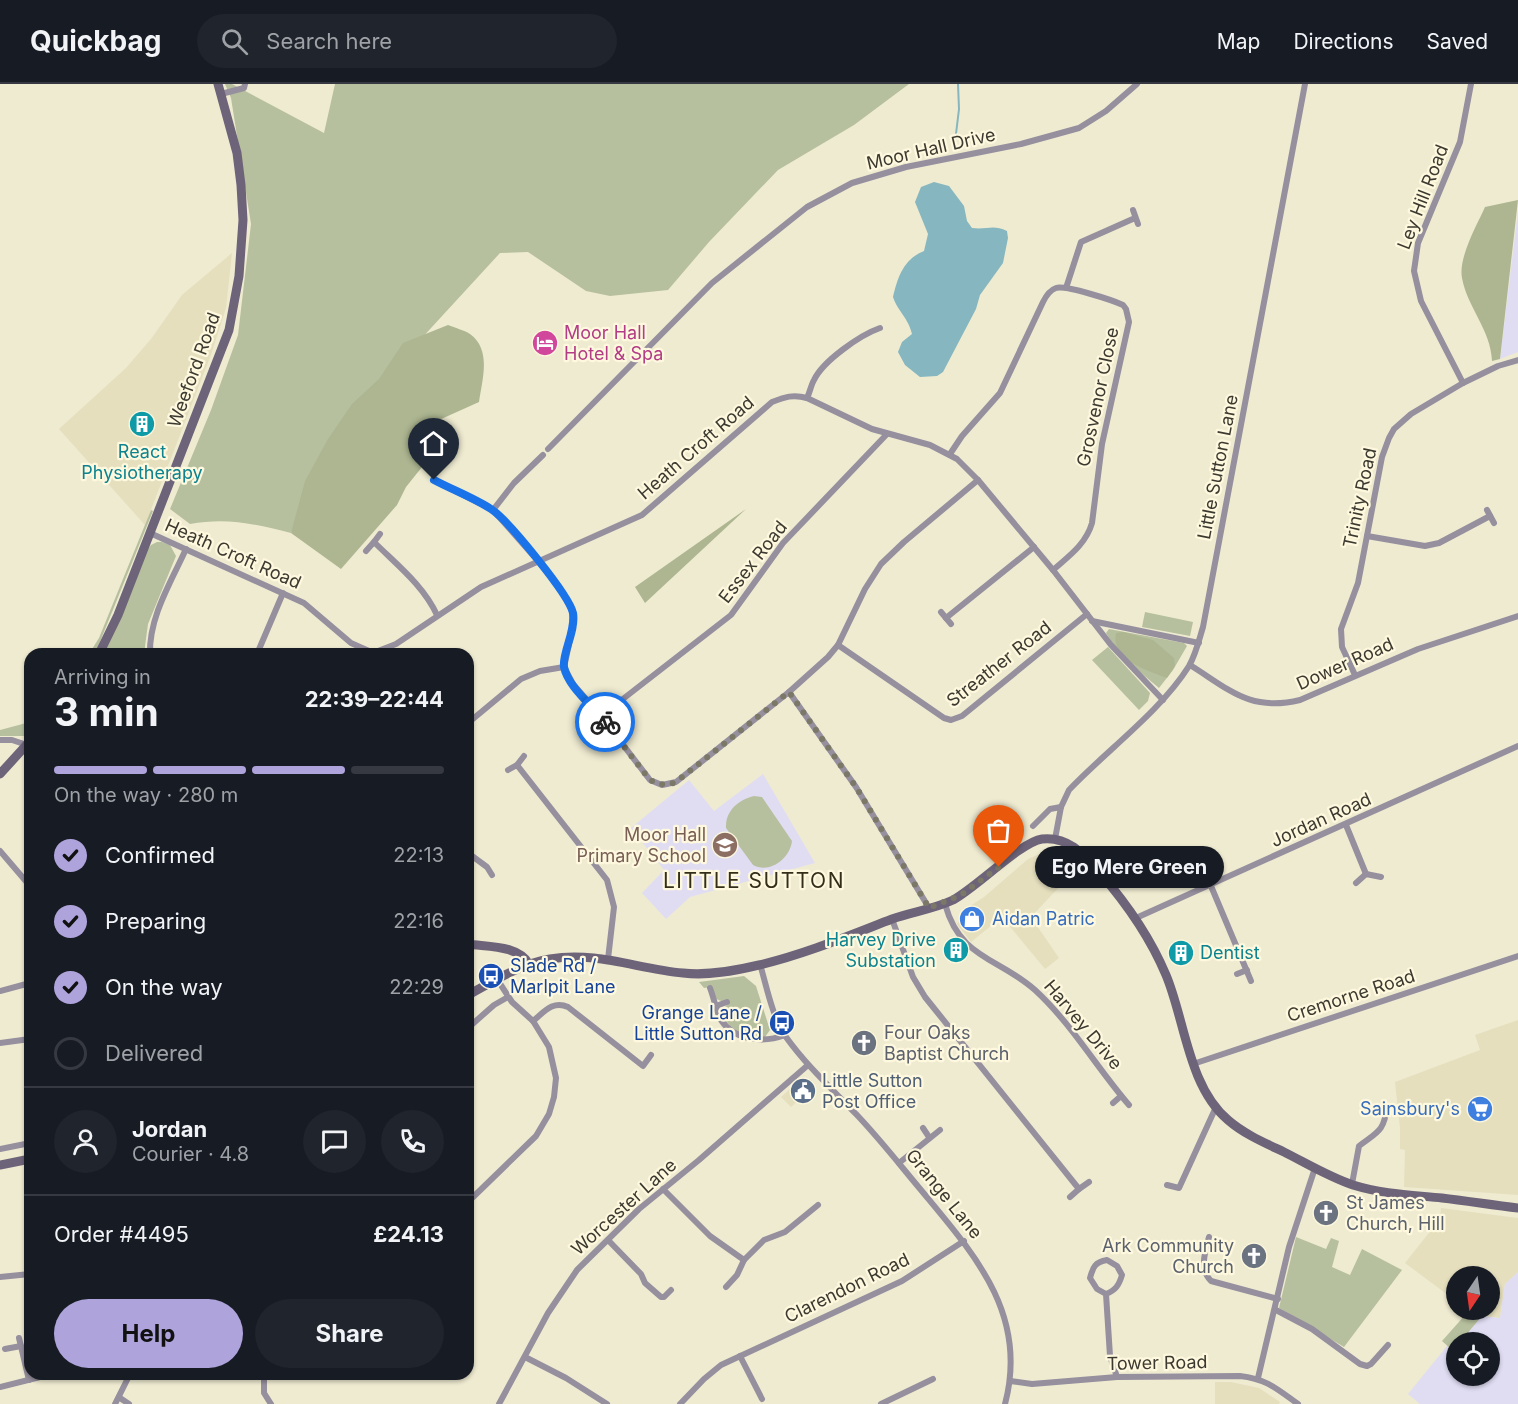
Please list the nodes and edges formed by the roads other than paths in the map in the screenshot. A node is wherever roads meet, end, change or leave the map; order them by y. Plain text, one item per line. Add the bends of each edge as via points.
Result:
1 (218, 84) edge
2 (245, 84) edge
3 (1137, 84) edge
4 (1305, 84) edge
5 (1471, 84) edge
6 (221, 94) junction
7 (1133, 210) dead end
8 (1066, 288) junction
9 (879, 328) dead end
10 (1518, 360) edge
11 (1463, 383) junction
12 (807, 398) junction
13 (887, 434) junction
14 (950, 454) junction
15 (434, 480) dead end
16 (978, 480) junction
17 (493, 510) junction
18 (1490, 516) dead end
19 (150, 533) junction
20 (380, 534) dead end
21 (1367, 536) junction
22 (374, 542) junction
23 (1034, 548) junction
24 (186, 549) junction
25 (366, 551) dead end
26 (538, 561) junction
27 (1053, 570) junction
28 (284, 593) junction
29 (941, 612) dead end
30 (1087, 614) junction
31 (437, 615) junction
32 (1518, 616) edge
33 (1092, 621) junction
34 (1199, 643) junction
35 (838, 645) junction
36 (102, 648) edge
37 (150, 648) edge
38 (260, 648) edge
39 (360, 648) edge
40 (387, 648) edge
41 (1190, 665) junction
42 (564, 667) junction
43 (1355, 675) junction
44 (789, 692) junction
45 (1163, 700) junction
46 (601, 716) junction
47 (474, 718) edge
48 (0, 740) edge
49 (24, 742) edge
50 (1518, 746) edge
51 (24, 747) edge
52 (524, 756) dead end
53 (517, 765) junction
54 (508, 770) dead end
55 (0, 774) edge
56 (1061, 807) junction
57 (1346, 825) junction
58 (1033, 826) dead end
59 (1055, 839) junction
60 (0, 851) edge
61 (474, 857) edge
62 (1366, 874) junction
63 (492, 875) dead end
64 (1380, 877) dead end
65 (24, 878) edge
66 (1356, 883) dead end
67 (1211, 886) junction
68 (945, 904) junction
69 (929, 908) junction
70 (1136, 918) junction
71 (892, 919) junction
72 (474, 945) edge
73 (1518, 956) edge
74 (608, 959) junction
75 (529, 964) junction
76 (760, 964) junction
77 (1246, 970) junction
78 (1237, 974) dead end
79 (498, 980) junction
80 (1251, 981) dead end
81 (24, 984) edge
82 (710, 988) dead end
83 (1, 989) edge
84 (474, 992) edge
85 (508, 997) junction
86 (727, 1002) dead end
87 (716, 1006) junction
88 (533, 1021) junction
89 (474, 1023) edge
90 (785, 1035) junction
91 (24, 1040) edge
92 (0, 1043) edge
93 (651, 1055) dead end
94 (1193, 1064) junction
95 (808, 1065) junction
96 (1121, 1096) junction
97 (1113, 1103) dead end
98 (1129, 1105) dead end
99 (1216, 1107) junction
100 (1387, 1107) dead end
101 (923, 1128) dead end
102 (940, 1130) dead end
103 (929, 1137) junction
104 (24, 1144) edge
105 (0, 1149) edge
106 (24, 1160) edge
107 (899, 1163) junction
108 (0, 1165) edge
109 (1316, 1168) junction
110 (1089, 1182) dead end
111 (1352, 1184) junction
112 (1167, 1185) dead end
113 (663, 1189) junction
114 (1079, 1189) junction
115 (474, 1196) edge
116 (1070, 1197) dead end
117 (818, 1205) dead end
118 (1518, 1208) edge
119 (1209, 1238) dead end
120 (608, 1240) junction
121 (964, 1241) junction
122 (744, 1260) junction
123 (24, 1275) edge
124 (0, 1277) edge
125 (726, 1287) dead end
126 (671, 1290) dead end
127 (1106, 1294) junction
128 (1278, 1299) junction
129 (1276, 1310) junction
130 (1388, 1345) dead end
131 (5, 1349) dead end
132 (740, 1356) junction
133 (525, 1357) junction
134 (24, 1359) edge
135 (1117, 1377) junction
136 (1258, 1378) junction
137 (933, 1379) dead end
138 (29, 1380) edge
139 (128, 1380) edge
140 (264, 1380) edge
141 (1010, 1381) junction
142 (0, 1387) edge
143 (120, 1398) junction
144 (762, 1399) dead end
145 (116, 1404) edge
146 (129, 1404) edge
147 (270, 1404) edge
148 (499, 1404) edge
149 (608, 1404) edge
150 (680, 1404) edge
151 (881, 1404) edge
152 (1005, 1404) edge
153 (1298, 1404) edge

1 - 6 main road, Weeford Road
2 - 6 street via 244,88
3 - 17 street, Moor Hall Drive via 1079,128 906,167 852,183 807,207 712,283 514,483
4 - 34 street, Little Sutton Lane
5 - 11 street, Ley Hill Road via 1461,142 1418,243 1414,271 1421,301
6 - 19 main road, Weeford Road via 241,185 239,276 229,330
7 - 8 street via 1137,221 1081,242
8 - 14 street via 1055,288 1046,296 1000,393
8 - 27 street, Grosvenor Close via 1123,305 1129,322 1102,444 1089,534
9 - 12 street via 841,351 815,378
10 - 11 street, Trinity Road
11 - 21 street, Trinity Road via 1401,422 1389,438
12 - 13 street, Heath Croft Road
12 - 26 street, Heath Croft Road via 789,395 772,402 642,515
13 - 14 street, Heath Croft Road
13 - 46 street, Essex Road via 783,543 731,615
14 - 16 street, Heath Croft Road
15 - 17 street
16 - 23 street, Heath Croft Road
16 - 35 street via 881,564
17 - 26 street
18 - 21 street via 1439,543 1425,546
19 - 24 street, Heath Croft Road
19 - 36 main road, Weeford Road
20 - 22 street
21 - 43 street, Trinity Road via 1358,583 1341,629 1342,647
22 - 25 street
22 - 31 street via 421,588
23 - 27 street, Heath Croft Road
23 - 29 street via 948,621
24 - 28 street, Heath Croft Road
24 - 37 street via 158,611
26 - 31 street, Heath Croft Road via 481,587
26 - 42 street via 572,610 573,626
27 - 30 street, Heath Croft Road
28 - 38 street
28 - 39 street, Heath Croft Road via 304,603
30 - 33 street, Heath Croft Road
30 - 35 street, Streather Road via 957,720 944,718
31 - 40 street, Heath Croft Road
32 - 43 street, Dower Road via 1418,649
33 - 34 street
33 - 45 street, Heath Croft Road
34 - 41 street, Little Sutton Lane
35 - 44 street
41 - 43 street, Dower Road via 1239,697 1269,704 1300,700
41 - 45 street, Little Sutton Lane
42 - 46 street via 573,684
42 - 47 street via 540,670 521,679
44 - 46 street via 669,784 650,780
44 - 69 street via 856,787
45 - 56 street, Little Sutton Lane via 1070,789
48 - 49 street
50 - 57 street, Jordan Road
51 - 55 main road
52 - 53 street
53 - 54 street
53 - 74 street via 607,880 614,907
56 - 58 street, Little Sutton Lane via 1050,809
56 - 59 street, Little Sutton Lane
57 - 62 street
57 - 67 street, Jordan Road
59 - 68 main road via 1039,840 1024,847
59 - 70 main road via 1067,842 1084,855
60 - 65 street
61 - 63 street
62 - 64 street
62 - 66 street
67 - 70 street, Jordan Road
67 - 77 street
68 - 69 main road
68 - 96 street, Harvey Drive via 953,928 962,940 1035,990
69 - 71 main road
70 - 94 main road via 1167,977
71 - 76 main road via 820,947
71 - 114 street via 913,977 925,997
72 - 75 main road via 517,952
73 - 94 street, Cremorne Road
74 - 75 main road via 569,957
74 - 76 main road via 700,974
75 - 79 main road
76 - 90 street, Grange Lane
77 - 78 street
77 - 80 street
79 - 84 main road
79 - 85 street
81 - 83 street
82 - 87 street
85 - 88 street
85 - 89 street
86 - 87 street
87 - 90 street via 725,1024 747,1037 765,1041
88 - 93 street via 553,1005 561,1004 643,1066
88 - 115 street via 554,1062 556,1078 549,1114 536,1136
90 - 95 street, Grange Lane
91 - 92 street
94 - 99 main road
95 - 107 street, Grange Lane
95 - 113 street, Worcester Lane
96 - 97 street, Harvey Drive
96 - 98 street, Harvey Drive
99 - 109 main road via 1241,1130
99 - 112 street via 1179,1188
100 - 111 street via 1381,1129 1359,1146
101 - 103 street
102 - 103 street
103 - 107 street
104 - 105 street
106 - 108 main road
107 - 121 street, Grange Lane
109 - 111 main road
109 - 128 street via 1289,1247
110 - 114 street
111 - 118 main road via 1409,1196
113 - 120 street, Worcester Lane
113 - 122 street via 711,1236
114 - 116 street
117 - 122 street via 785,1232 764,1240
119 - 128 street via 1204,1271 1211,1281
120 - 126 street via 661,1297
120 - 133 street, Worcester Lane via 577,1270
121 - 132 street, Clarendon Road via 902,1281
121 - 141 street, Grange Lane via 999,1300 1010,1354
122 - 125 street
123 - 124 street
127 - 127 street via 1090,1278 1093,1267 1107,1260 1122,1275 1118,1286
127 - 135 street via 1110,1356
128 - 129 street
129 - 130 street via 1312,1329 1360,1364 1367,1366
129 - 136 street
131 - 134 street via 20,1342
132 - 144 street
132 - 150 street, Clarendon Road via 721,1365
133 - 148 street, Worcester Lane
133 - 149 street
135 - 136 street, Tower Road
135 - 141 street, Tower Road via 1032,1384
136 - 153 street, Tower Road
137 - 151 street
138 - 142 street
139 - 143 street
140 - 147 street via 264,1393
141 - 152 street, Grange Lane
143 - 145 street
143 - 146 street

